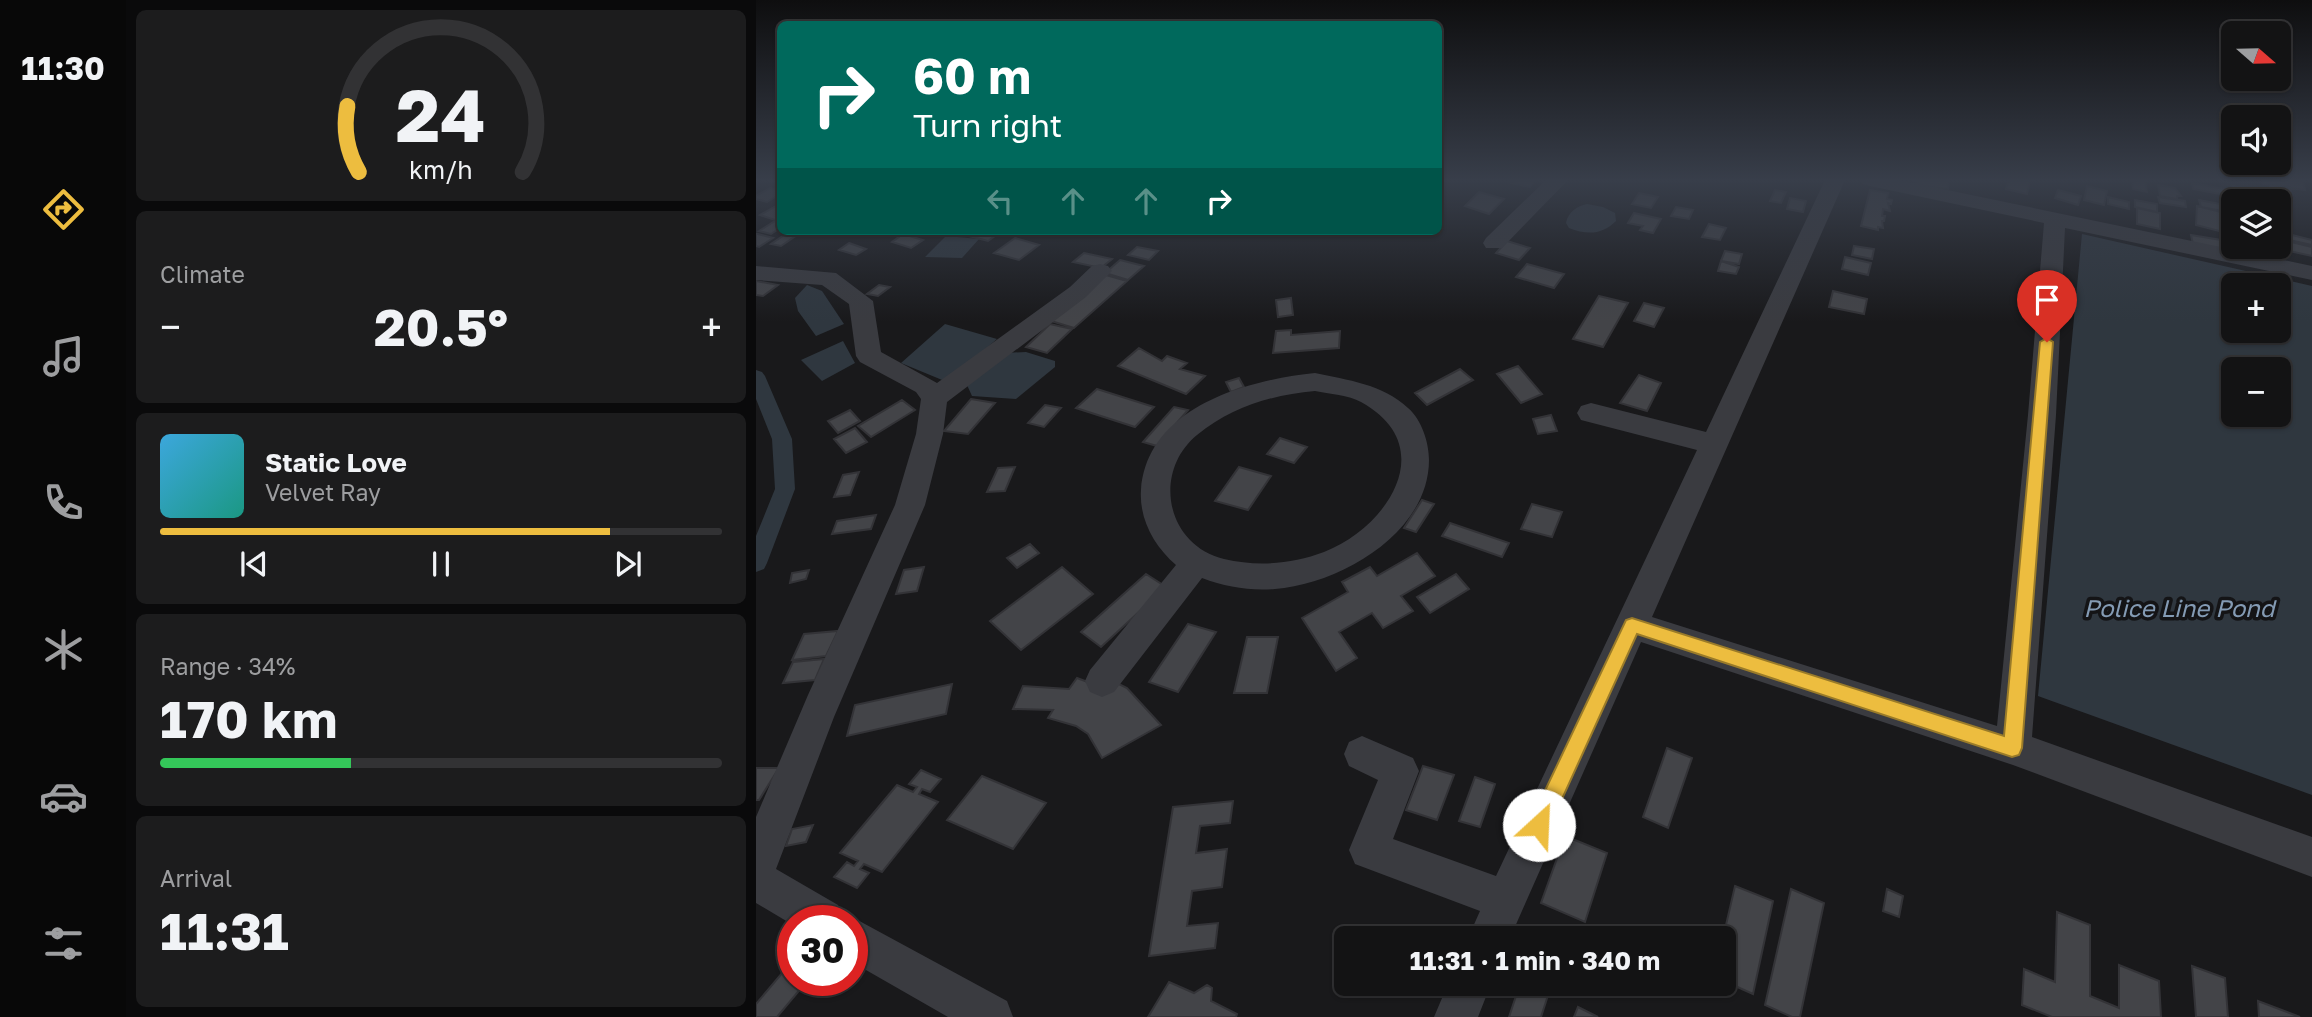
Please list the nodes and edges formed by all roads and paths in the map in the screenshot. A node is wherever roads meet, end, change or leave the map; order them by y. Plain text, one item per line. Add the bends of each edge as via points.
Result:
1 (1510, 227) edge
2 (1813, 227) edge
3 (2055, 227) edge
4 (2091, 227) edge
5 (1494, 243) dead end
6 (1100, 271) dead end
7 (756, 273) edge
8 (2312, 273) edge
9 (934, 398) junction
10 (1591, 413) dead end
11 (1714, 444) junction
12 (1197, 562) junction
13 (1632, 625) junction
14 (1102, 681) dead end
15 (2012, 748) junction
16 (1362, 754) dead end
17 (2312, 857) edge
18 (756, 871) edge
19 (756, 880) edge
20 (1505, 900) junction
21 (798, 905) edge
22 (1494, 926) edge
23 (868, 947) edge
24 (1465, 996) edge
25 (990, 1017) edge
26 (1456, 1017) edge

1 - 5 street
2 - 11 street
3 - 15 street
4 - 8 street
6 - 9 street via 1079,292
7 - 9 street via 828,278 850,293 860,301 869,356 925,386
9 - 18 street via 932,431 904,521 834,675
10 - 11 street
11 - 13 street
12 - 12 street via 1170,540 1155,497 1169,452 1207,414 1259,389 1315,382 1366,393 1403,420 1416,452 1412,490 1394,520 1363,547 1323,567 1278,576 1234,575
12 - 14 street
13 - 15 street
13 - 20 street
15 - 17 street
16 - 20 street via 1400,771 1369,850
19 - 21 street
20 - 22 street
23 - 25 street
24 - 26 street

